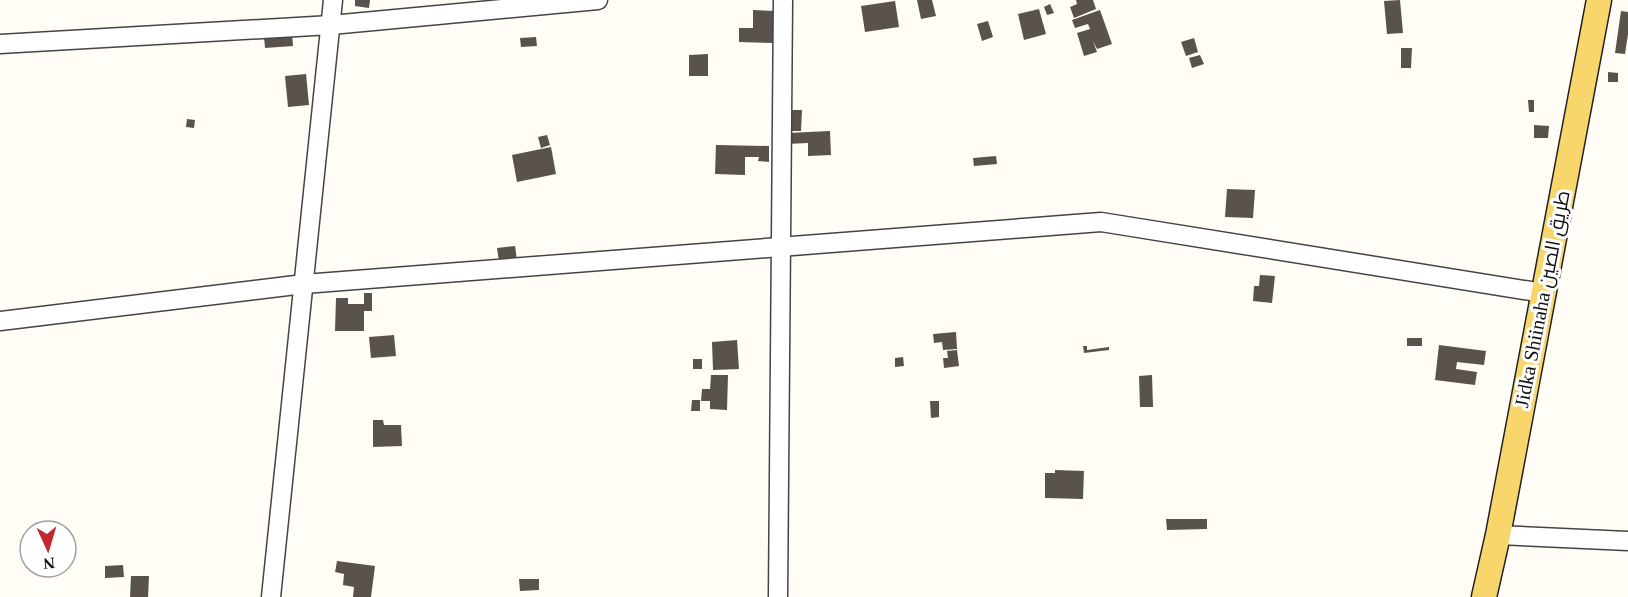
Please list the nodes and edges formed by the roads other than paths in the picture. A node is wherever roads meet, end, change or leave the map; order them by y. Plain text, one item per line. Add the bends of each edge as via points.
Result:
1 (333, 0) edge
2 (598, 0) edge
3 (783, 0) edge
4 (1599, 0) edge
5 (331, 25) junction
6 (0, 44) edge
7 (780, 247) junction
8 (304, 284) junction
9 (1543, 293) junction
10 (0, 321) edge
11 (1498, 535) junction
12 (1628, 541) edge
13 (271, 597) edge
14 (778, 597) edge
15 (1484, 597) edge

1 - 5 street
2 - 5 street
3 - 7 street
4 - 9 main road, Jidka Shiinaha طريق الصين
5 - 6 street
5 - 8 street
7 - 8 street
7 - 9 street via 1101,222
7 - 14 street
8 - 10 street
8 - 13 street
9 - 11 main road, Jidka Shiinaha طريق الصين
11 - 12 street
11 - 15 main road, Jidka Shiinaha طريق الصين

